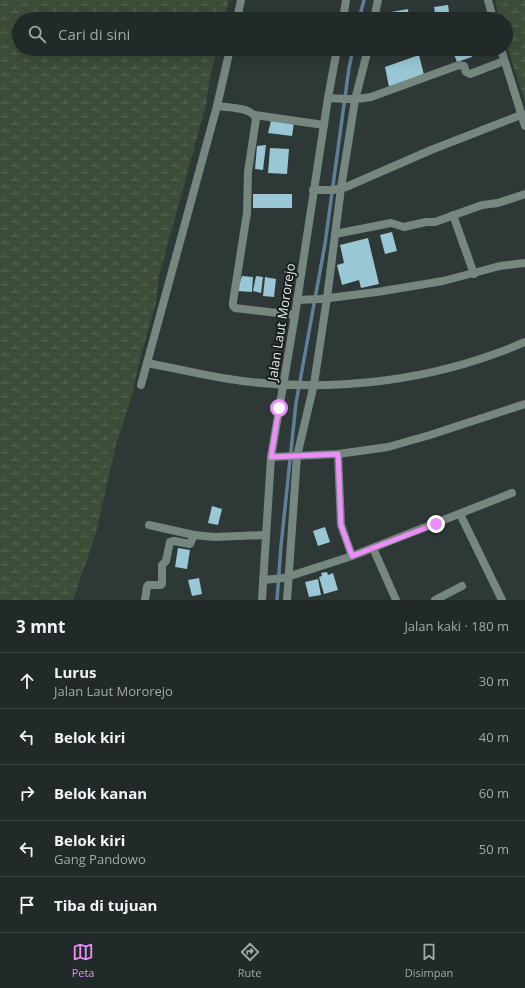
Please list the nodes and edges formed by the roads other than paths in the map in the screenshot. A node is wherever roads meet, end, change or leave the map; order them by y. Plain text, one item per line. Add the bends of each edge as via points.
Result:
1 (241, 0) edge
2 (346, 0) edge
3 (378, 0) edge
4 (488, 0) edge
5 (238, 12) edge
6 (344, 12) edge
7 (375, 12) edge
8 (491, 12) edge
9 (228, 56) edge
10 (336, 56) edge
11 (366, 56) edge
12 (503, 56) edge
13 (504, 61) junction
14 (328, 98) junction
15 (352, 100) junction
16 (217, 106) junction
17 (521, 115) junction
18 (255, 116) junction
19 (324, 125) junction
20 (525, 126) edge
21 (337, 189) junction
22 (317, 190) junction
23 (525, 194) edge
24 (454, 215) junction
25 (335, 234) junction
26 (525, 263) edge
27 (474, 274) junction
28 (324, 298) junction
29 (301, 300) junction
30 (295, 315) junction
31 (525, 342) edge
32 (147, 363) junction
33 (286, 384) junction
34 (314, 384) junction
35 (141, 385) dead end
36 (525, 404) edge
37 (338, 454) junction
38 (294, 456) junction
39 (275, 457) junction
40 (512, 492) dead end
41 (460, 514) junction
42 (149, 525) dead end
43 (194, 536) junction
44 (265, 536) junction
45 (373, 548) junction
46 (352, 556) junction
47 (286, 577) junction
48 (266, 580) junction
49 (462, 586) dead end
50 (145, 600) edge
51 (262, 600) edge
52 (287, 600) edge
53 (396, 600) edge
54 (434, 600) edge
55 (502, 600) edge

1 - 5 street
2 - 6 street
3 - 7 street
4 - 8 street
9 - 16 street
10 - 14 street, Jalan Laut Mororejo
11 - 15 street
12 - 13 street
13 - 15 street via 470,74 464,66 459,65 371,97
13 - 17 street
14 - 15 street
14 - 19 street, Jalan Laut Mororejo
15 - 21 street
16 - 18 street via 247,110
16 - 32 street
17 - 20 street
17 - 21 street
18 - 19 street
18 - 30 street via 256,127 248,172 247,213 232,302 235,308
19 - 22 street, Jalan Laut Mororejo
21 - 22 street
21 - 25 street
22 - 29 street, Jalan Laut Mororejo
23 - 24 street
24 - 25 street via 435,222 404,227 390,223
24 - 27 street
25 - 28 street
26 - 27 street via 500,266
27 - 28 street via 377,292
28 - 29 street
28 - 34 street
29 - 30 street, Jalan Laut Mororejo
30 - 33 street, Jalan Laut Mororejo
31 - 34 street via 468,363 416,375 363,382
32 - 33 street via 242,381
32 - 35 street
33 - 34 street
33 - 39 street, Jalan Laut Mororejo
34 - 38 street
36 - 37 street via 408,442
37 - 38 street
37 - 46 street via 341,525
38 - 39 street
38 - 47 street
39 - 44 street, Jalan Laut Mororejo
40 - 41 street
41 - 45 street
41 - 55 street
42 - 43 street
43 - 44 street
43 - 50 street via 190,544 170,542 166,561 162,565 162,584 148,585
44 - 48 street, Jalan Laut Mororejo
45 - 46 street
45 - 53 street
46 - 47 street
47 - 48 street
47 - 52 street
48 - 51 street, Jalan Laut Mororejo
49 - 54 street

